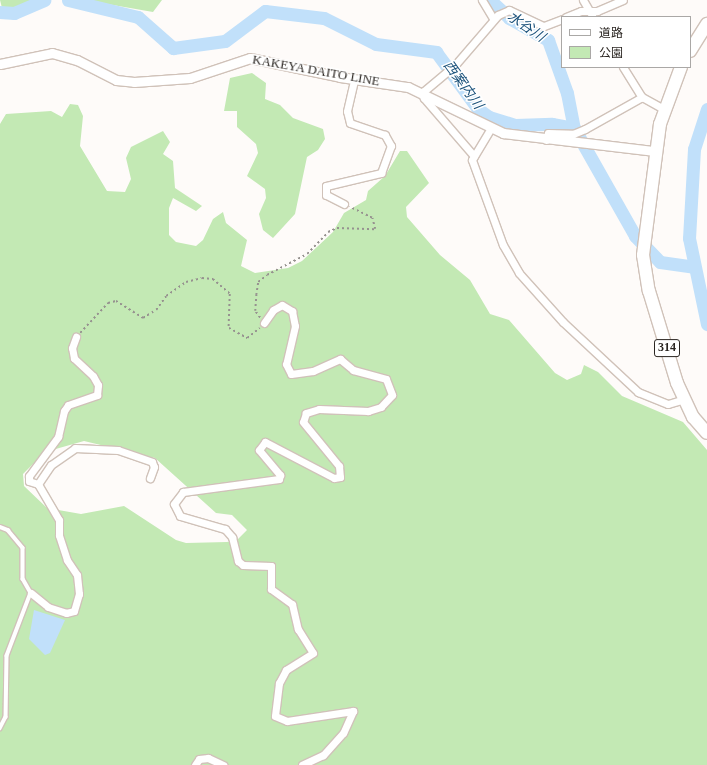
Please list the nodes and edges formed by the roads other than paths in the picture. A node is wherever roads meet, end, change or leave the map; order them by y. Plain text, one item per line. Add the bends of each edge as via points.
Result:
1 (482, 0) edge
2 (583, 0) edge
3 (623, 0) edge
4 (588, 11) junction
5 (496, 16) junction
6 (570, 16) edge
7 (591, 16) edge
8 (561, 19) edge
9 (707, 24) edge
10 (691, 49) edge
11 (0, 64) edge
12 (624, 68) edge
13 (681, 68) edge
14 (354, 80) junction
15 (424, 91) junction
16 (642, 97) junction
17 (664, 109) junction
18 (491, 128) junction
19 (546, 140) junction
20 (655, 151) junction
21 (474, 156) junction
22 (344, 204) road end
23 (264, 323) road end
24 (76, 337) road end
25 (684, 399) junction
26 (707, 433) edge
27 (150, 478) dead end
28 (38, 484) junction
29 (0, 527) edge
30 (31, 593) junction
31 (0, 729) edge
32 (195, 765) edge
33 (223, 765) edge
34 (302, 765) edge

1 - 5 street
2 - 4 street
3 - 4 street via 597,11
4 - 6 street
4 - 7 street
5 - 8 street via 505,12 544,26
5 - 15 street via 455,65
9 - 10 highway
11 - 14 main road, KAKEYA DAITO LINE via 52,53 77,60 116,80 134,82 190,78 250,58
12 - 16 street
13 - 17 highway, 314
14 - 15 main road, KAKEYA DAITO LINE
14 - 22 street via 347,111 350,123 385,135 391,146 381,173 326,186 326,195
15 - 18 main road, KAKEYA DAITO LINE
15 - 21 street via 424,98
16 - 17 street
16 - 19 street via 582,130 573,134 551,132
17 - 20 highway, 314
18 - 19 main road, KAKEYA DAITO LINE
18 - 21 street
19 - 20 main road, KAKEYA DAITO LINE
20 - 25 highway, 314 via 644,255 649,291
21 - 25 street via 503,246 519,273 569,328 638,392 668,404
23 - 34 street via 273,310 282,305 292,311 295,326 286,364 291,374 313,371 340,360 353,370 386,379 392,395 381,407 368,411 319,409 306,413 303,422 339,466 340,477 334,478 265,442 259,450 280,474 279,479 183,492 174,504 180,516 218,524 225,529 232,537 238,561 243,565 271,566 271,589 292,604 298,629 313,653 286,670 279,683 275,716 287,721 353,711 343,733 323,755
24 - 28 street via 72,348 74,358 93,376 98,385 97,395 68,405 64,411 58,437 29,476 29,481
25 - 26 highway, 314
27 - 28 street via 154,467 152,462 139,455 85,447 68,452 51,465
28 - 30 street via 59,520 59,535 67,560 76,575 79,594 74,611 66,613 48,607
29 - 30 lane via 8,530 23,548 23,579
30 - 31 lane via 7,656 6,717
32 - 33 street via 199,759 208,758

